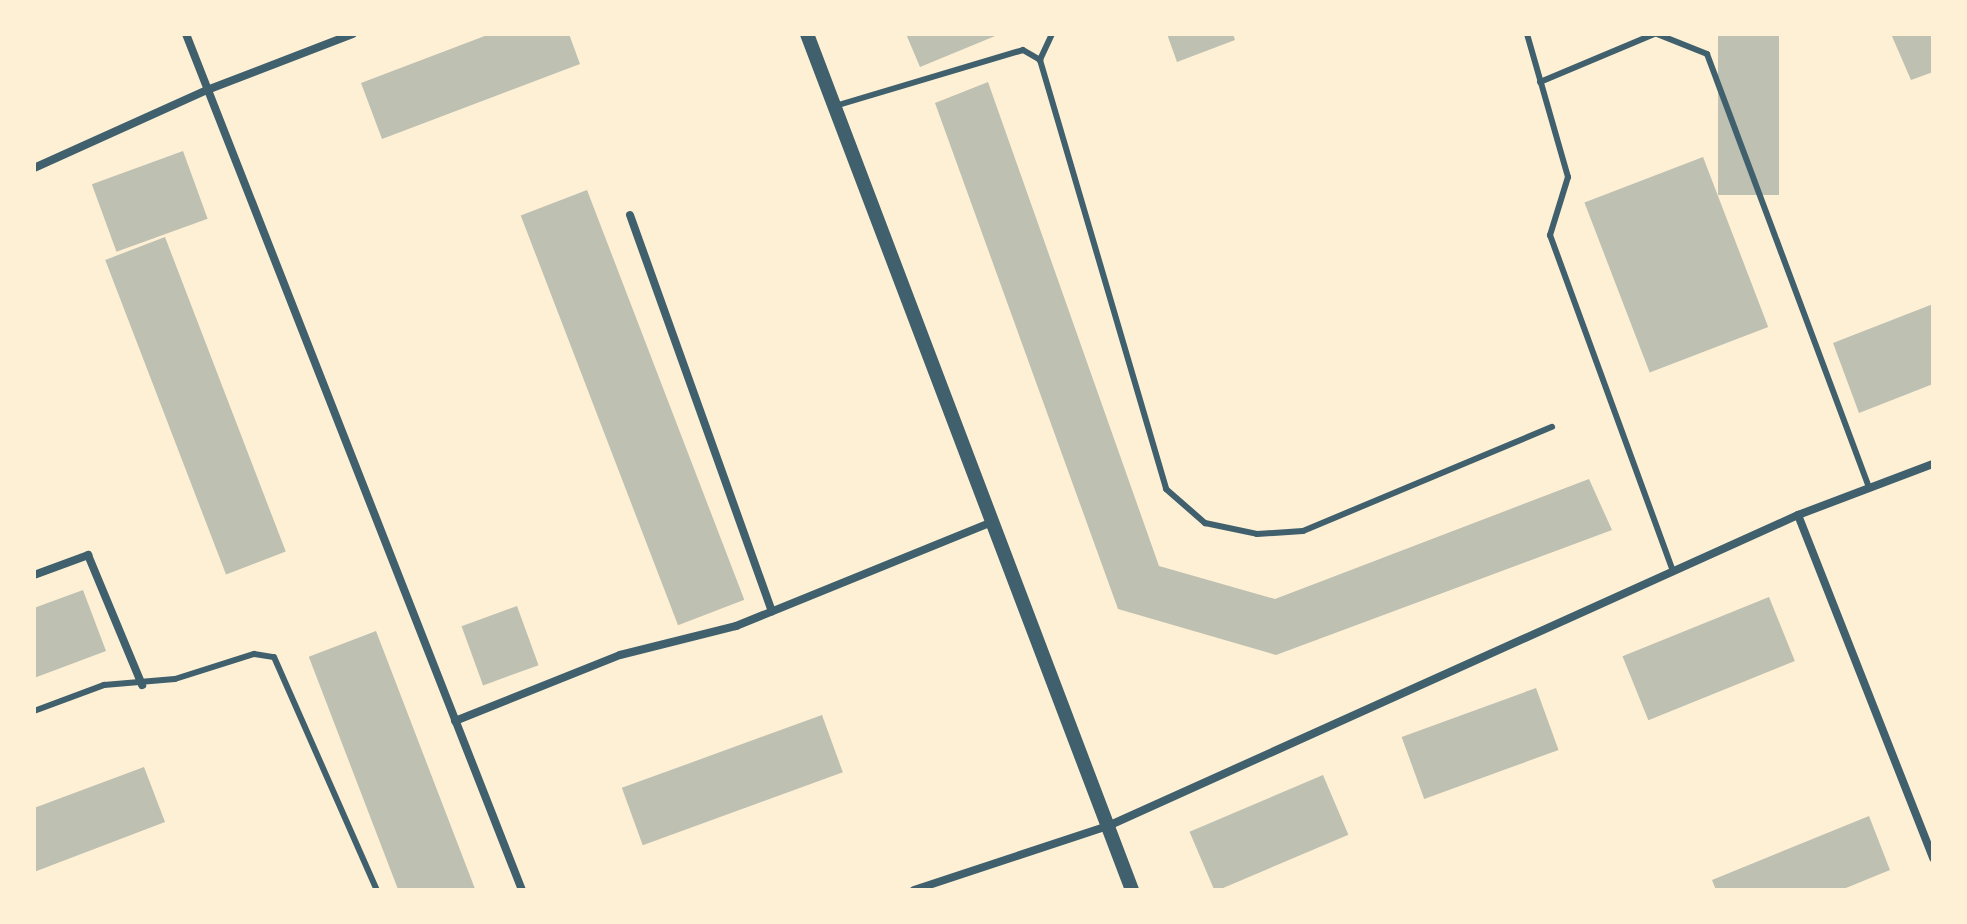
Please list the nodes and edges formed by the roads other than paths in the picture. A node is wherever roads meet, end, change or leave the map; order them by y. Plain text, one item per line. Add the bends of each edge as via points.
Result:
1 (186, 34) edge
2 (353, 34) edge
3 (807, 34) edge
4 (1052, 34) edge
5 (1527, 34) edge
6 (1656, 34) edge
7 (1040, 60) junction
8 (1540, 82) junction
9 (207, 90) junction
10 (834, 106) junction
11 (34, 168) edge
12 (630, 215) dead end
13 (1552, 427) dead end
14 (1933, 464) edge
15 (1869, 488) junction
16 (1798, 515) junction
17 (992, 522) junction
18 (1673, 571) junction
19 (34, 575) edge
20 (772, 611) junction
21 (142, 685) junction
22 (34, 711) edge
23 (455, 721) junction
24 (1108, 826) junction
25 (1933, 858) edge
26 (377, 890) edge
27 (522, 890) edge
28 (914, 890) edge
29 (1132, 890) edge

1 - 9 street
2 - 9 street
3 - 10 street
4 - 7 lane
5 - 8 lane
6 - 8 lane
6 - 15 lane via 1707,54
7 - 10 lane via 1023,50
7 - 13 lane via 1166,489 1205,523 1257,534 1303,531
8 - 18 lane via 1568,177 1550,235
9 - 11 street
9 - 23 street
10 - 17 street
12 - 20 street
14 - 15 street
15 - 16 street
16 - 18 street
16 - 25 street
17 - 20 street
17 - 24 street
18 - 24 street
19 - 21 street via 88,555
20 - 23 street via 620,655
21 - 22 lane via 104,685
21 - 26 lane via 254,654 274,657
23 - 27 street
24 - 28 street
24 - 29 street

